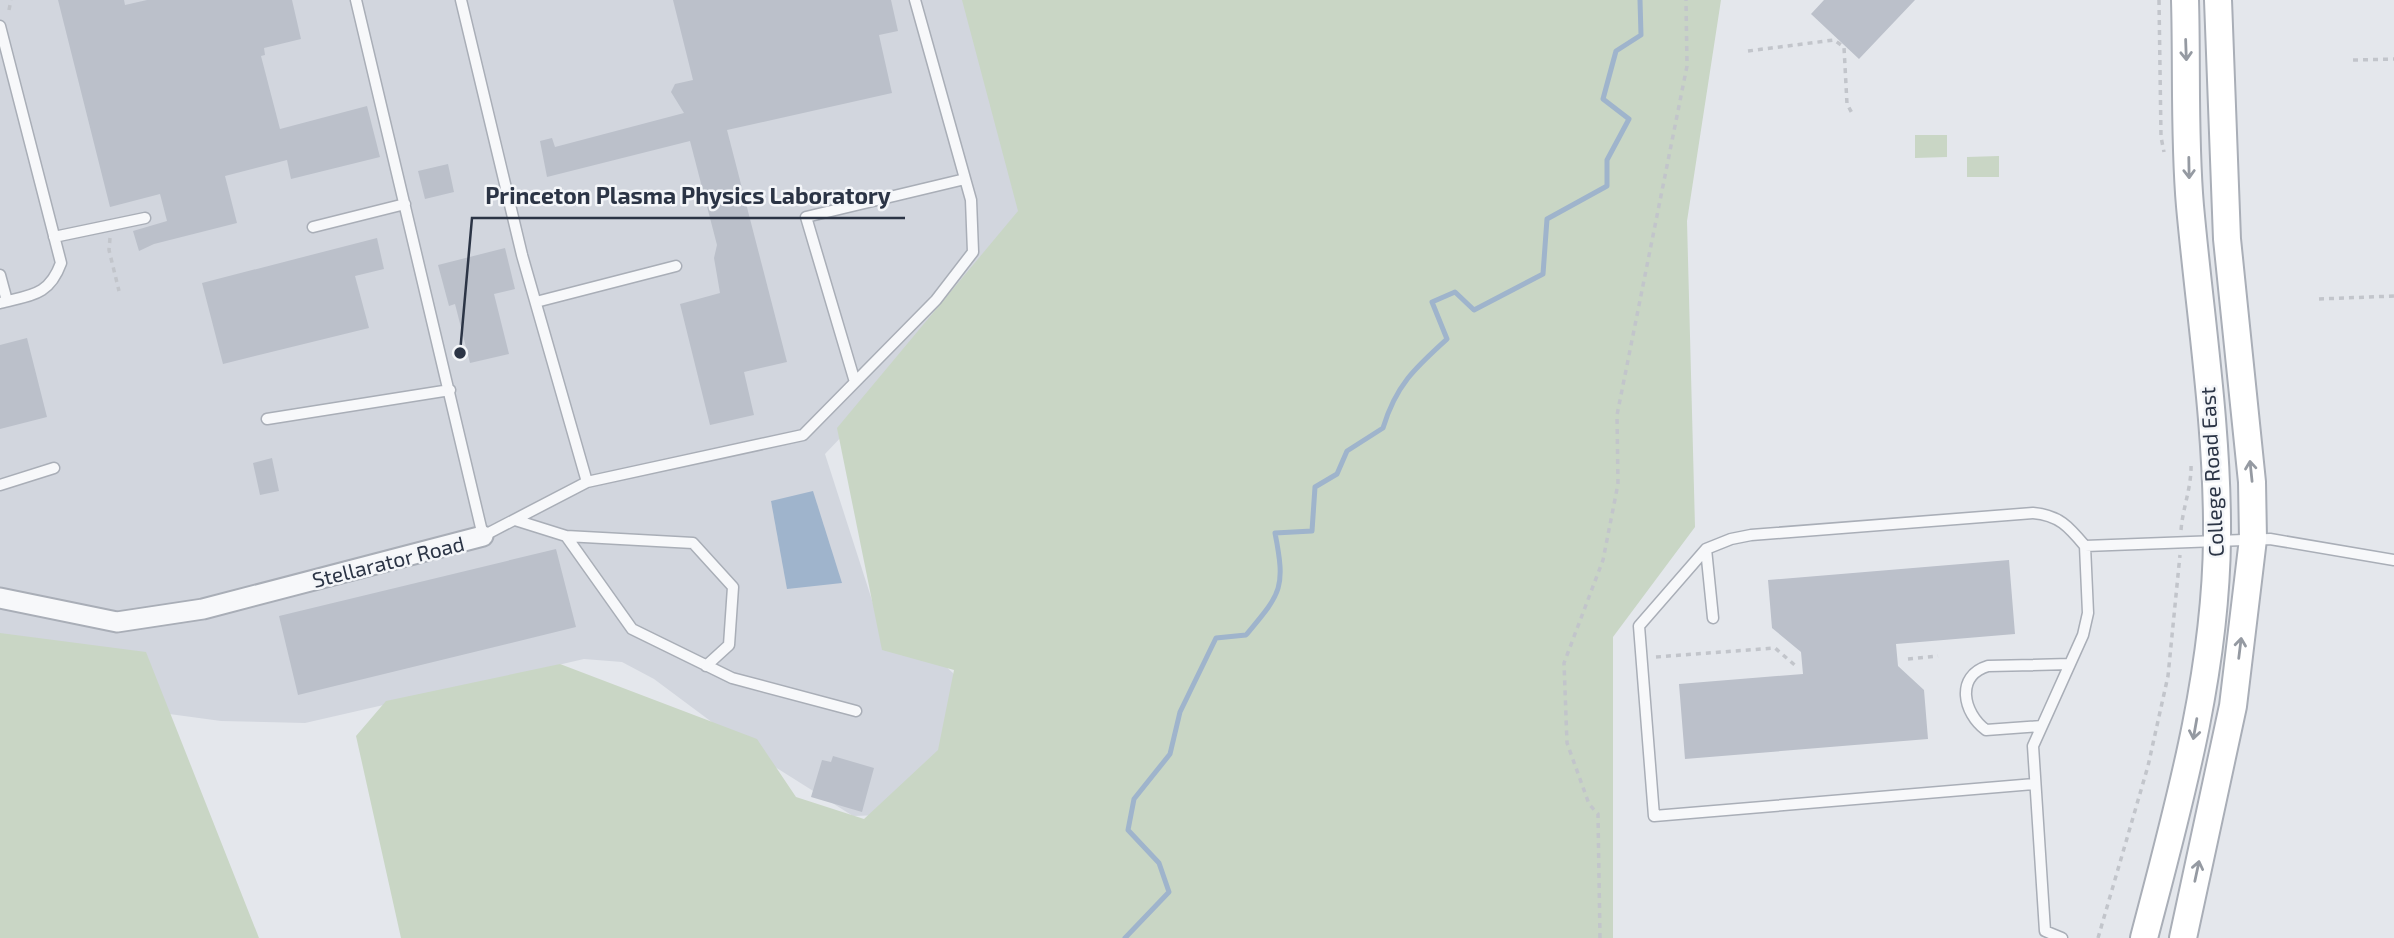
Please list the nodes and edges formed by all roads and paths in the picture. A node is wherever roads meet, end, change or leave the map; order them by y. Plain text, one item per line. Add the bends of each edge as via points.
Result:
1 (11, 0) edge
2 (356, 0) edge
3 (461, 0) edge
4 (915, 0) edge
5 (1686, 0) edge
6 (2159, 0) edge
7 (2185, 0) edge
8 (2218, 0) edge
9 (9, 10) dead end
10 (0, 26) edge
11 (1748, 51) dead end
12 (2394, 59) edge
13 (2353, 60) dead end
14 (1853, 116) dead end
15 (2165, 156) dead end
16 (965, 179) junction
17 (405, 204) junction
18 (145, 218) dead end
19 (111, 225) junction
20 (313, 227) dead end
21 (54, 237) junction
22 (676, 266) dead end
23 (0, 275) edge
24 (119, 291) dead end
25 (2394, 296) edge
26 (2319, 299) dead end
27 (4, 302) edge
28 (536, 302) junction
29 (855, 382) junction
30 (450, 390) junction
31 (267, 418) dead end
32 (2191, 458) dead end
33 (54, 468) dead end
34 (587, 481) junction
35 (0, 485) edge
36 (515, 520) junction
37 (483, 536) junction
38 (566, 536) junction
39 (2253, 539) junction
40 (2217, 540) junction
41 (2181, 541) junction
42 (2085, 546) junction
43 (1706, 549) junction
44 (2394, 560) edge
45 (0, 598) edge
46 (1713, 618) dead end
47 (1938, 656) dead end
48 (1656, 657) dead end
49 (1909, 659) dead end
50 (2070, 664) junction
51 (706, 666) junction
52 (1797, 667) dead end
53 (856, 711) dead end
54 (2042, 726) junction
55 (2035, 784) junction
56 (2044, 935) edge
57 (1600, 938) edge
58 (2062, 938) edge
59 (2098, 938) edge
60 (2144, 938) edge
61 (2183, 938) edge

1 - 9 path
2 - 17 lane, Stellarator Road
3 - 28 lane
4 - 16 lane
5 - 57 path via 1687,66 1617,415 1618,484 1603,560 1564,663 1567,743 1589,804 1598,814
6 - 15 path
7 -> 40 street, College Road East via 2190,202
39 -> 8 street, College Road East via 2252,482 2227,239
10 - 21 lane
11 - 14 path via 1834,40 1844,47 1847,104
12 - 13 path
16 - 29 lane via 974,252 936,300
16 - 29 lane via 806,217
17 - 20 lane
17 - 30 lane, Stellarator Road
18 - 19 lane
19 - 21 lane
19 - 24 path via 109,250
21 - 27 lane via 61,262 54,281 41,292
22 - 28 lane
23 - 27 lane
25 - 26 path
28 - 34 lane
29 - 34 lane via 803,435
30 - 31 lane
30 - 37 lane, Stellarator Road
32 - 41 path via 2192,484 2183,505
33 - 35 lane
34 - 36 lane
36 - 37 lane
36 - 38 lane
37 - 45 street, Stellarator Road via 203,608 117,622
38 - 51 lane via 632,629
38 - 51 lane via 694,543 733,587 729,645
39 - 40 lane
39 - 44 lane
61 -> 39 street, College Road East via 2233,706
40 - 41 lane
40 -> 60 street, College Road East via 2213,609 2194,733
41 - 42 lane
41 - 59 path via 2168,676 2148,766
42 - 43 lane via 2064,522 2051,514 2034,513 1751,535
42 - 50 lane via 2088,613
43 - 46 lane
43 - 55 lane via 1639,626 1654,816
47 - 49 path
48 - 52 path via 1775,648
50 - 54 lane
50 - 54 lane via 1988,667 1977,670 1970,679 1969,713 1986,730
51 - 53 lane via 732,678
54 - 55 lane via 2033,746
55 - 56 lane
56 - 58 lane

